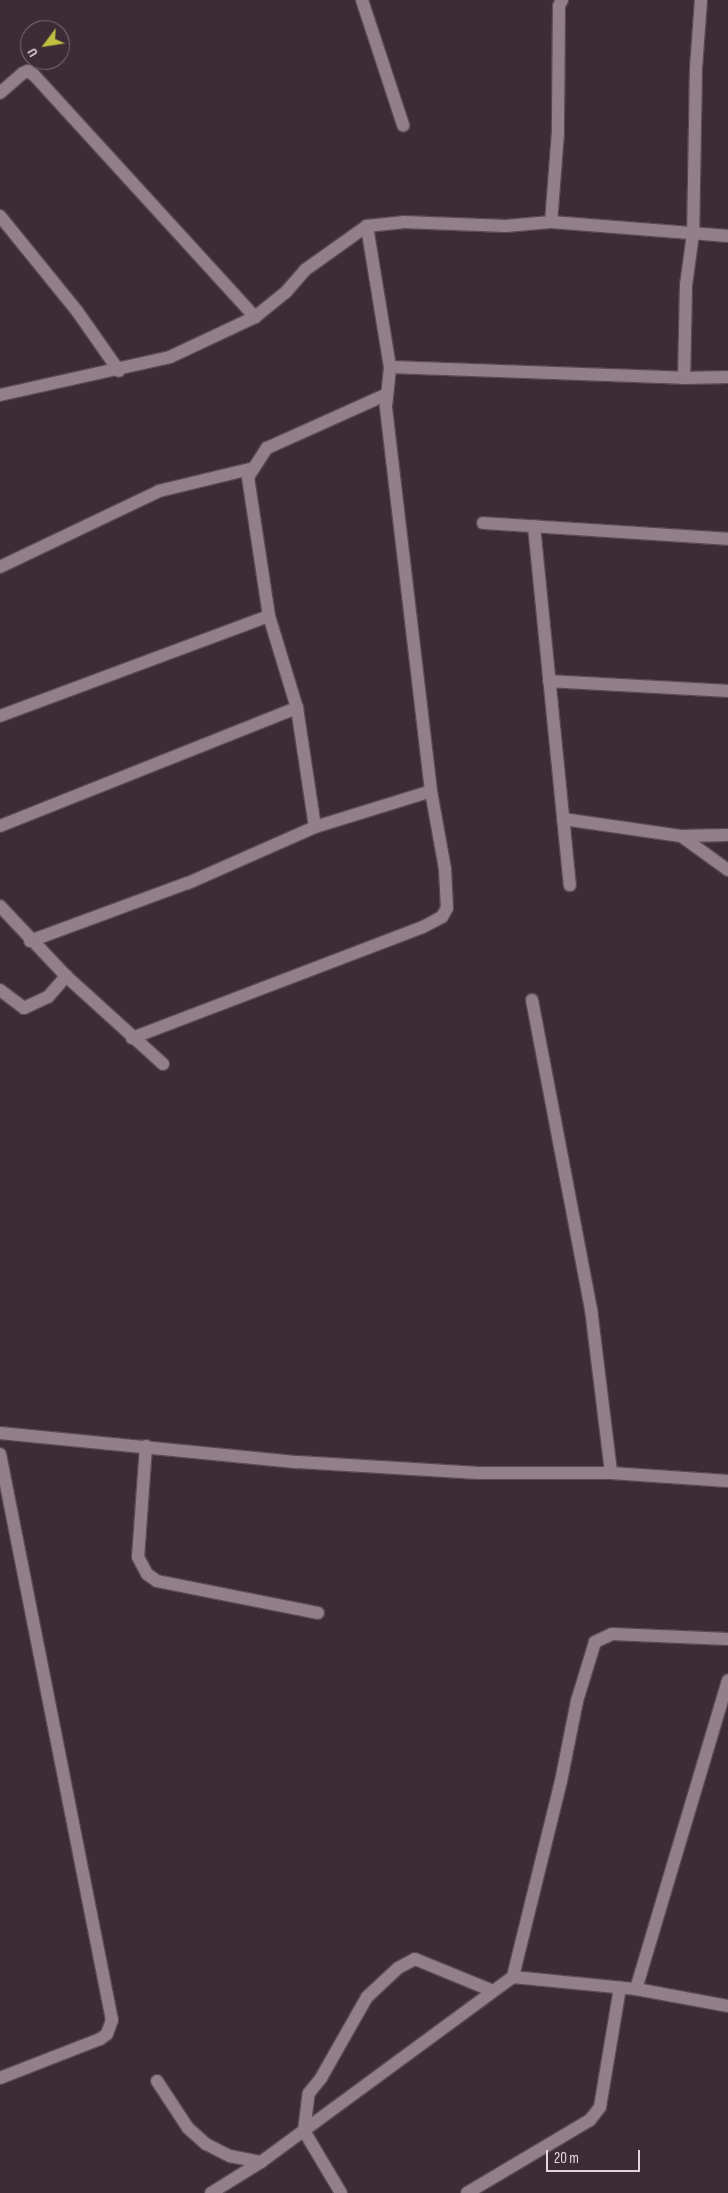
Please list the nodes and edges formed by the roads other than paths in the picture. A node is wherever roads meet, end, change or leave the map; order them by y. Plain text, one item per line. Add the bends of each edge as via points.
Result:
1 (362, 0) edge
2 (562, 0) edge
3 (701, 0) edge
4 (0, 93) edge
5 (403, 125) dead end
6 (0, 216) edge
7 (551, 222) junction
8 (367, 226) junction
9 (693, 234) junction
10 (728, 236) edge
11 (255, 317) junction
12 (390, 367) junction
13 (119, 370) junction
14 (728, 377) edge
15 (684, 378) junction
16 (0, 395) edge
17 (385, 395) junction
18 (250, 469) junction
19 (484, 523) dead end
20 (534, 526) junction
21 (728, 539) edge
22 (0, 567) edge
23 (269, 616) junction
24 (549, 681) junction
25 (728, 691) edge
26 (297, 708) junction
27 (0, 716) edge
28 (430, 790) junction
29 (563, 819) junction
30 (0, 826) edge
31 (315, 827) junction
32 (728, 835) edge
33 (681, 836) junction
34 (728, 870) edge
35 (570, 885) dead end
36 (0, 906) edge
37 (30, 941) junction
38 (66, 976) junction
39 (0, 990) edge
40 (532, 1000) dead end
41 (132, 1038) junction
42 (163, 1064) dead end
43 (0, 1432) edge
44 (146, 1446) junction
45 (0, 1454) edge
46 (611, 1473) junction
47 (728, 1481) edge
48 (318, 1613) dead end
49 (728, 1639) edge
50 (728, 1680) edge
51 (513, 1977) junction
52 (620, 1988) junction
53 (636, 1989) junction
54 (494, 1991) junction
55 (728, 2006) edge
56 (0, 2078) edge
57 (157, 2081) dead end
58 (304, 2131) junction
59 (261, 2162) junction
60 (211, 2193) edge
61 (341, 2193) edge
62 (467, 2193) edge

1 - 5 street
2 - 7 street via 559,6 558,132
3 - 9 street via 696,68
4 - 11 street via 28,70 34,75
6 - 13 street via 77,311
7 - 8 street via 506,226 402,222
7 - 9 street
8 - 11 street via 305,270 286,292
8 - 12 street
9 - 10 street
9 - 15 street via 686,284
11 - 13 street via 170,357
12 - 15 street
12 - 17 street
13 - 16 street
14 - 15 street
17 - 18 street via 267,448
17 - 28 street
18 - 22 street via 159,491
18 - 23 street via 248,477
19 - 20 street
20 - 21 street
20 - 24 street
23 - 26 street
23 - 27 street
24 - 25 street
24 - 29 street
26 - 30 street
26 - 31 street
28 - 31 street
28 - 41 street via 445,868 447,908 442,917
29 - 33 street
29 - 35 street
31 - 37 street via 188,883
32 - 33 street
33 - 34 street
36 - 37 street
37 - 38 street
38 - 39 street via 48,997 24,1008
38 - 41 street
40 - 46 street via 591,1309
41 - 42 street
43 - 44 street
44 - 46 street via 298,1462 479,1473
44 - 48 street via 138,1557 147,1574 157,1581
45 - 56 street via 112,2020 107,2034 100,2038
46 - 47 street
49 - 51 street via 612,1634 595,1642 577,1701 561,1782
50 - 53 street
51 - 52 street
51 - 54 street
52 - 53 street
52 - 62 street via 600,2107 590,2120
53 - 55 street
54 - 58 street
54 - 58 street via 422,1960 411,1960 398,1968 367,1997 321,2078 309,2093
57 - 59 street via 188,2128 206,2144 230,2156
58 - 59 street
58 - 61 street
59 - 60 street

